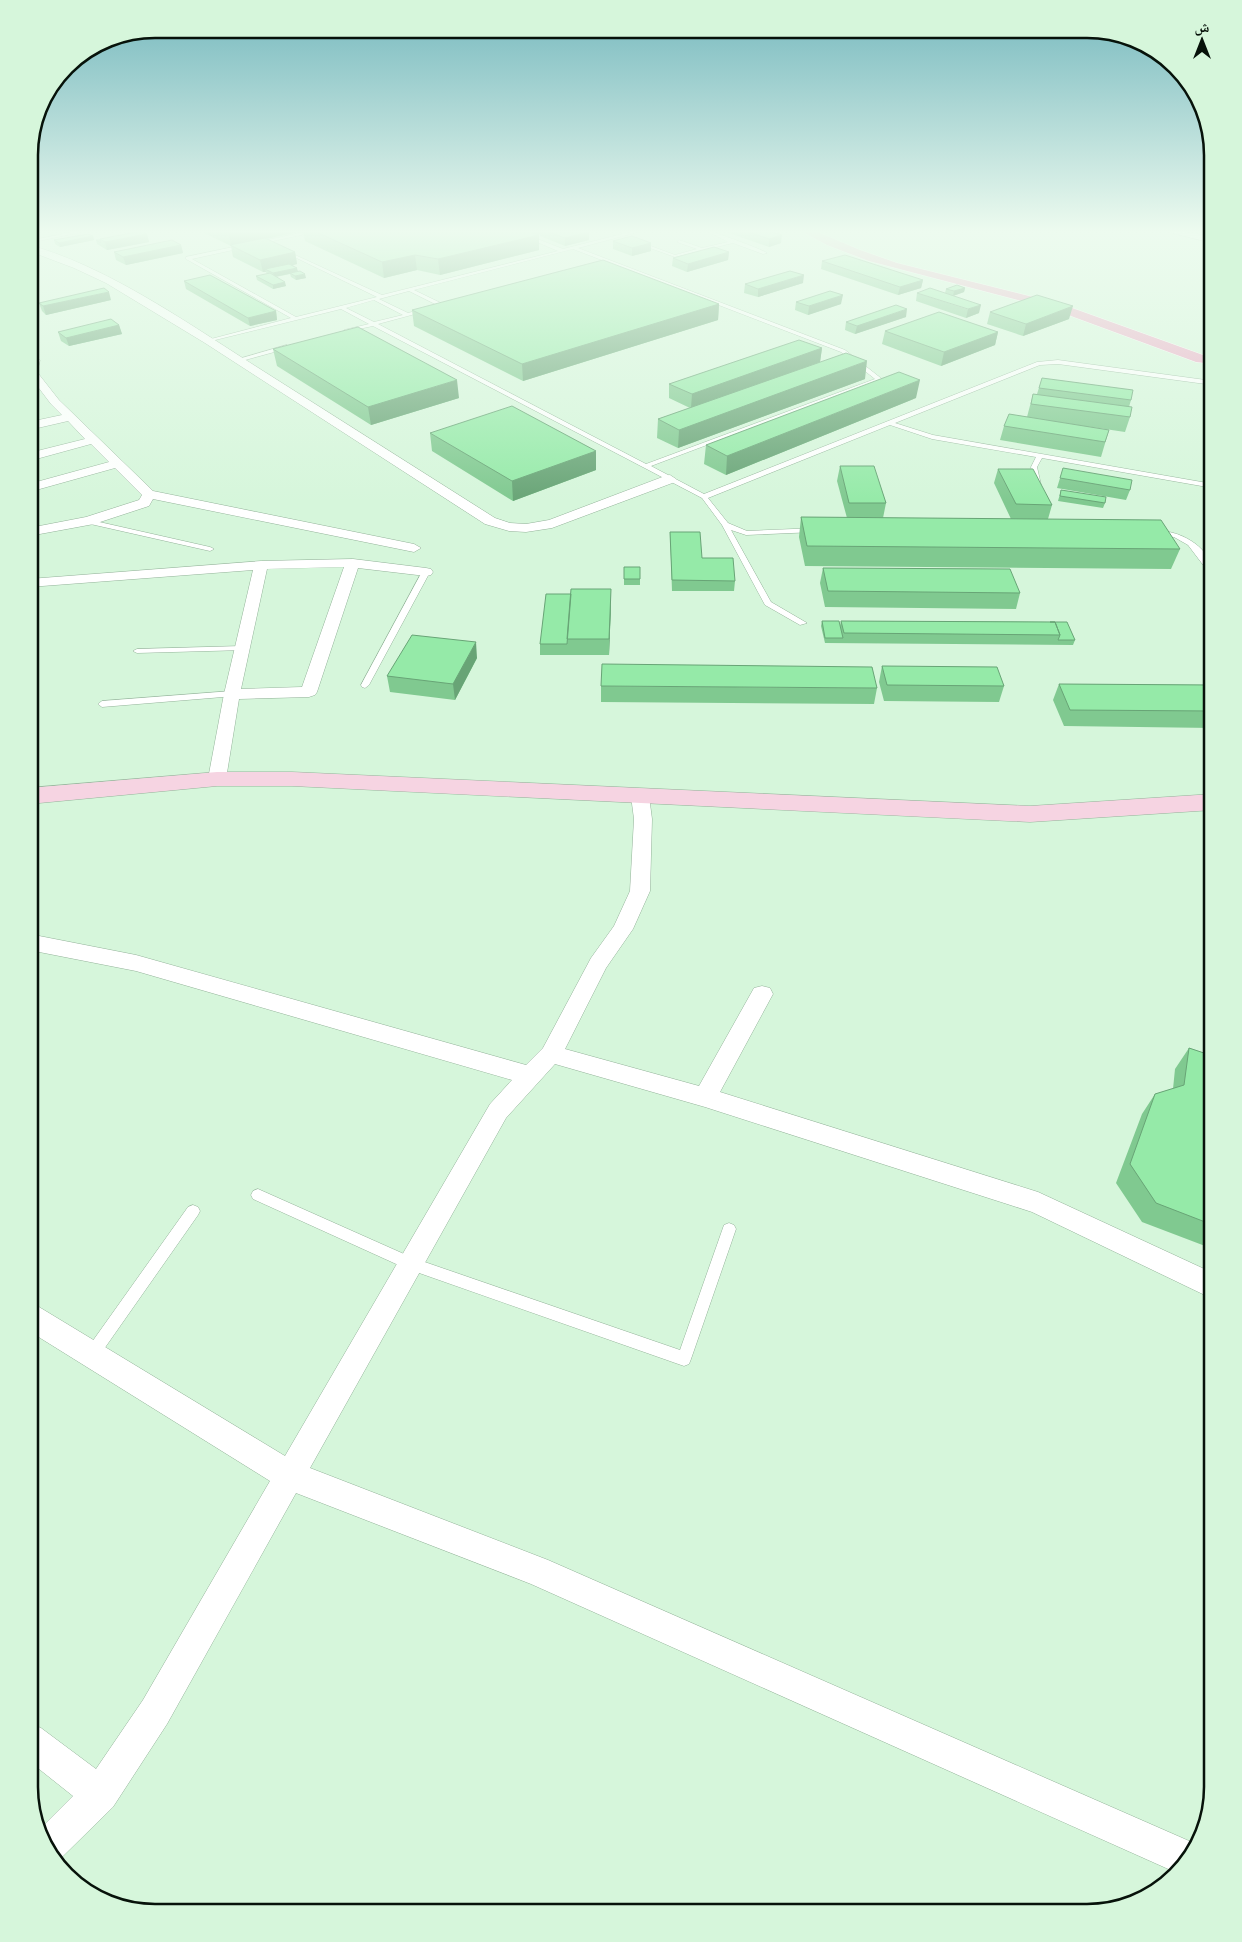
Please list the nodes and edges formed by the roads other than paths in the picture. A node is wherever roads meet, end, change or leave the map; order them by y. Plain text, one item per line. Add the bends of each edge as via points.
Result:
1 (177, 322) edge
2 (286, 322) edge
3 (369, 322) edge
4 (383, 322) edge
5 (766, 322) edge
6 (1101, 322) edge
7 (374, 324) junction
8 (338, 334) edge
9 (209, 341) junction
10 (292, 346) edge
11 (1204, 359) edge
12 (238, 360) junction
13 (38, 380) edge
14 (1204, 383) edge
15 (70, 417) junction
16 (890, 423) junction
17 (38, 424) edge
18 (94, 440) junction
19 (38, 455) edge
20 (1040, 456) junction
21 (118, 463) junction
22 (646, 466) junction
23 (670, 479) junction
24 (1204, 484) edge
25 (38, 485) edge
26 (149, 494) junction
27 (1042, 495) edge
28 (704, 497) junction
29 (88, 520) junction
30 (726, 525) junction
31 (38, 530) edge
32 (824, 530) edge
33 (1143, 533) edge
34 (414, 548) dead end
35 (210, 549) dead end
36 (1201, 555) junction
37 (1204, 555) edge
38 (1204, 559) edge
39 (353, 562) junction
40 (261, 565) junction
41 (426, 572) joint
42 (38, 582) edge
43 (803, 623) dead end
44 (242, 648) junction
45 (137, 651) dead end
46 (365, 686) dead end
47 (232, 694) junction
48 (102, 704) dead end
49 (217, 779) junction
50 (38, 795) edge
51 (640, 796) junction
52 (1204, 803) edge
53 (38, 944) edge
54 (762, 994) dead end
55 (551, 1054) junction
56 (531, 1076) junction
57 (705, 1097) junction
58 (258, 1195) dead end
59 (193, 1211) dead end
60 (729, 1229) dead end
61 (410, 1263) junction
62 (1204, 1282) edge
63 (38, 1321) edge
64 (92, 1354) junction
65 (288, 1475) junction
66 (38, 1747) edge
67 (100, 1794) junction
68 (52, 1842) edge
69 (1182, 1857) edge

1 - 9 street
2 - 9 lane
3 - 7 lane
4 - 7 lane
5 - 22 lane via 843,351 879,379
6 - 11 main road
7 - 8 lane
7 - 22 lane
9 - 12 street
10 - 12 lane
12 - 23 street via 498,524 526,528 552,524
13 - 15 street
14 - 16 lane via 1058,362 1039,363
15 - 17 street
15 - 18 street
16 - 20 lane via 932,437
16 - 28 lane
18 - 19 street
18 - 21 street
20 - 24 lane
20 - 27 lane via 1034,467
21 - 25 street
21 - 26 street
22 - 23 lane
23 - 28 lane
26 - 29 street via 144,503
26 - 34 street
28 - 30 lane
29 - 31 street
29 - 35 lane
30 - 32 lane via 746,533
30 - 43 lane via 768,603
33 - 36 lane via 1183,538
36 - 37 lane
36 - 38 lane
39 - 40 street
39 - 41 street
39 - 47 street via 309,692
40 - 42 street
40 - 44 street
41 - 46 lane
44 - 45 lane
44 - 47 street
47 - 48 lane
47 - 49 street
49 - 50 main road
49 - 51 main road via 292,778
51 - 52 main road via 1030,814
51 - 55 street via 643,819 640,890 624,929 598,964
53 - 56 street via 136,963
54 - 57 street
55 - 56 street
55 - 57 street
56 - 61 street via 498,1111
57 - 62 street via 1038,1203
58 - 61 lane
59 - 64 lane
60 - 61 lane via 684,1358
61 - 65 street
63 - 64 street
64 - 65 street
65 - 67 street via 155,1712
65 - 69 street via 538,1571
66 - 67 street
67 - 68 street

